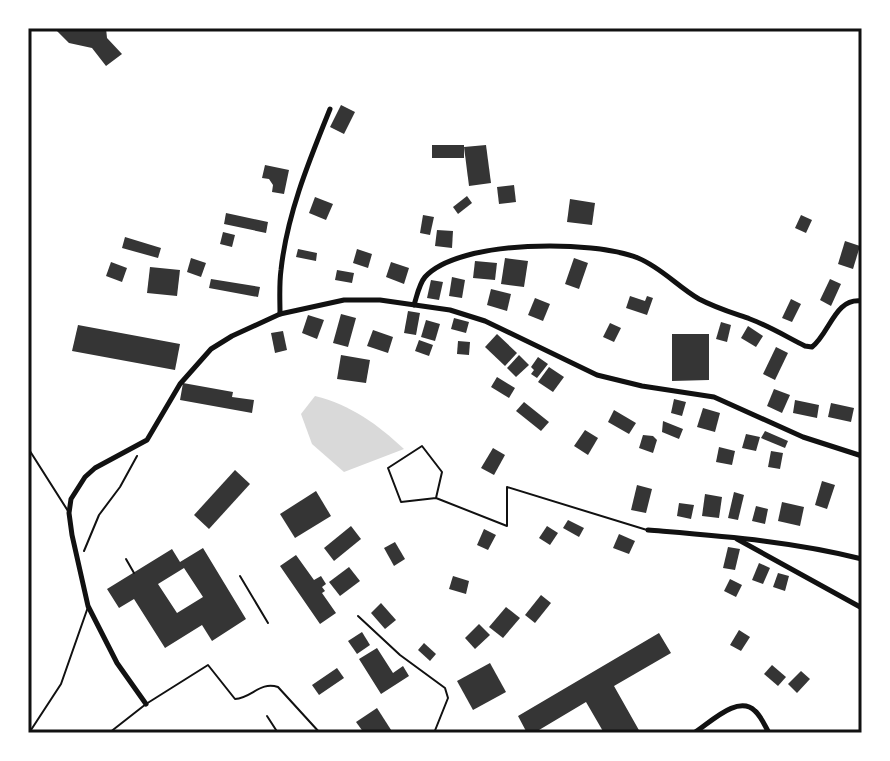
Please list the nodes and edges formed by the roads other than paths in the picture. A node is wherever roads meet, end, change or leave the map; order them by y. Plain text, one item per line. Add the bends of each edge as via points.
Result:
1 (330, 109) dead end
2 (862, 301) edge
3 (414, 305) junction
4 (280, 314) junction
5 (28, 448) edge
6 (862, 456) edge
7 (436, 498) junction
8 (69, 513) junction
9 (648, 530) joint
10 (732, 537) junction
11 (862, 559) edge
12 (88, 606) junction
13 (862, 608) edge
14 (358, 616) dead end
15 (146, 704) junction
16 (267, 716) dead end
17 (29, 733) edge
18 (109, 733) edge
19 (278, 733) edge
20 (320, 733) edge
21 (434, 733) edge
22 (694, 733) edge
23 (769, 733) edge

1 - 4 street via 289,225 280,272
2 - 3 street via 847,302 821,341 805,346 715,308 638,258 570,244 454,260 425,277
3 - 4 street via 344,300
3 - 6 street via 485,321 597,375 714,397 778,427
4 - 8 street via 211,349 180,384 147,440 85,477
5 - 8 lane
7 - 7 lane via 401,502 388,468 422,446 442,472
7 - 9 lane via 507,526 507,487
8 - 12 street
9 - 10 street
10 - 11 street
10 - 13 street
12 - 15 street via 117,663
12 - 17 lane via 61,684
14 - 21 lane via 449,693
15 - 18 lane
15 - 20 lane via 208,665 235,699 261,686 278,687
16 - 19 lane
22 - 23 street via 736,705 756,712

